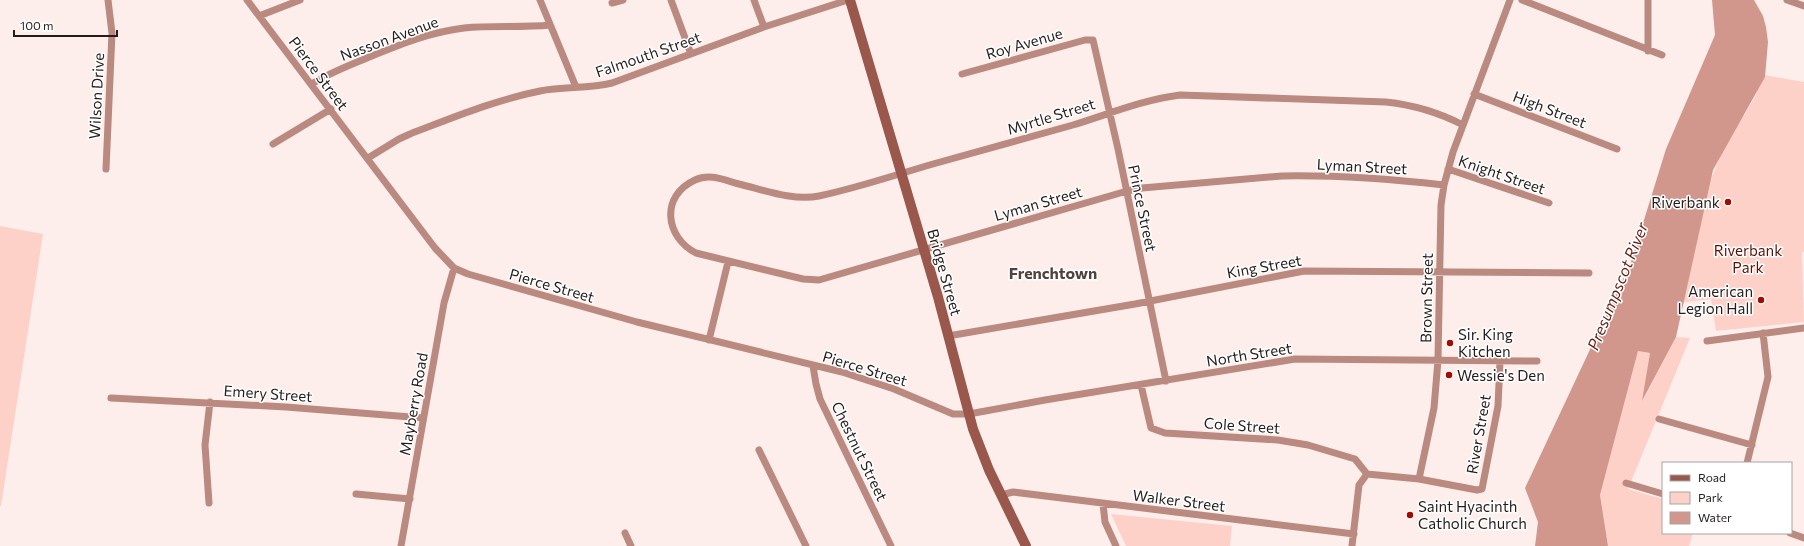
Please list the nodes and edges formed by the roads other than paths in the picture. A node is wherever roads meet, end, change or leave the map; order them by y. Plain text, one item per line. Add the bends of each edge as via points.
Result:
1 (108, 0) edge
2 (247, 0) edge
3 (300, 0) edge
4 (540, 0) edge
5 (623, 0) edge
6 (671, 0) edge
7 (754, 0) edge
8 (849, 0) edge
9 (1510, 0) edge
10 (1522, 0) edge
11 (1648, 0) edge
12 (1787, 0) edge
13 (612, 3) dead end
14 (1804, 6) edge
15 (260, 16) junction
16 (550, 25) junction
17 (764, 27) junction
18 (1094, 40) joint
19 (1648, 51) junction
20 (691, 54) junction
21 (1662, 55) dead end
22 (962, 74) dead end
23 (312, 84) junction
24 (576, 87) junction
25 (1474, 94) junction
26 (331, 110) junction
27 (1110, 112) junction
28 (1463, 125) junction
29 (273, 144) dead end
30 (1617, 149) dead end
31 (368, 158) junction
32 (106, 169) dead end
33 (1448, 169) junction
34 (902, 173) junction
35 (1444, 185) junction
36 (1127, 191) junction
37 (1549, 204) dead end
38 (670, 215) joint
39 (923, 249) junction
40 (728, 262) junction
41 (454, 268) junction
42 (1440, 271) junction
43 (1589, 273) dead end
44 (1149, 300) junction
45 (1804, 328) edge
46 (1763, 333) junction
47 (948, 336) junction
48 (709, 340) junction
49 (1707, 341) dead end
50 (1438, 360) junction
51 (1500, 361) junction
52 (1536, 361) dead end
53 (813, 366) junction
54 (1166, 381) junction
55 (1141, 385) junction
56 (111, 398) dead end
57 (210, 402) junction
58 (969, 414) junction
59 (423, 418) junction
60 (1659, 419) dead end
61 (1752, 444) junction
62 (759, 450) dead end
63 (1747, 462) edge
64 (1367, 474) junction
65 (1419, 479) junction
66 (1626, 484) dead end
67 (356, 494) dead end
68 (1662, 494) edge
69 (1001, 495) junction
70 (410, 499) junction
71 (209, 503) dead end
72 (1103, 504) junction
73 (625, 533) dead end
74 (1354, 534) junction
75 (1792, 534) edge
76 (1804, 538) edge
77 (401, 546) edge
78 (631, 546) edge
79 (806, 546) edge
80 (891, 546) edge
81 (1026, 546) edge
82 (1116, 546) edge
83 (1352, 546) edge

1 - 32 street, Wilson Drive via 112,34
2 - 15 street, Pierce Street
3 - 15 street
4 - 16 street
5 - 13 street
6 - 20 street
7 - 17 street
8 - 17 street, Falmouth Street
8 - 34 street, Bridge Street
9 - 25 street, Brown Street
10 - 19 street
11 - 19 street
12 - 14 street
15 - 23 street, Pierce Street
16 - 23 street, Nasson Avenue via 463,28 430,35 325,75
16 - 24 street
17 - 20 street, Falmouth Street
18 - 22 street, Roy Avenue via 1085,40
18 - 27 street, Prince Street
19 - 21 street
20 - 24 street, Falmouth Street via 599,86
23 - 26 street, Pierce Street
24 - 31 street, Falmouth Street via 541,90 496,103 404,136
25 - 28 street, Brown Street
25 - 30 street, High Street
26 - 29 street
26 - 31 street, Pierce Street
27 - 28 street, Myrtle Street via 1180,95 1386,102 1424,108
27 - 34 street, Myrtle Street via 1073,125
27 - 36 street, Prince Street
28 - 33 street, Brown Street
31 - 41 street, Pierce Street via 435,248
33 - 35 street, Brown Street
33 - 37 street, Knight Street
34 - 38 street, Myrtle Street via 828,194 807,197 785,195 716,178 701,178 689,183 680,191
34 - 39 street, Bridge Street
35 - 36 street, Lyman Street via 1356,177 1282,176
35 - 42 street, Brown Street via 1441,205
36 - 39 street, Lyman Street
36 - 44 street, Prince Street
38 - 40 street, Lyman Street via 672,230 682,244 696,253
39 - 40 street, Lyman Street via 819,280 803,280
39 - 47 street, Bridge Street
40 - 48 street
41 - 48 street, Pierce Street via 606,314
41 - 59 street, Mayberry Road via 444,303
42 - 43 street, King Street
42 - 44 street, King Street via 1304,271
42 - 50 street, Brown Street
44 - 47 street, King Street
44 - 54 street, Prince Street
45 - 46 street
46 - 49 street
46 - 61 street via 1768,377
47 - 58 street, Bridge Street
48 - 53 street, Pierce Street
50 - 51 street, North Street
50 - 54 street, North Street via 1295,359
50 - 65 street, Brown Street via 1434,408
51 - 52 street, North Street
51 - 65 street, River Street via 1498,406 1482,489
53 - 58 street, Pierce Street via 873,382 946,412
53 - 80 street, Chestnut Street via 820,398
54 - 55 street, North Street
55 - 58 street, North Street
55 - 64 street, Cole Street via 1151,428 1179,434 1293,442 1323,448 1355,459
56 - 57 street, Emery Street
57 - 59 street, Emery Street
57 - 71 street via 205,446
58 - 69 street, Bridge Street
59 - 70 street, Mayberry Road
60 - 61 street
61 - 63 street
62 - 79 street
64 - 65 street
64 - 74 street via 1359,485
66 - 68 street
67 - 70 street
69 - 72 street, Walker Street via 1013,492
69 - 81 street, Bridge Street
70 - 77 street, Mayberry Road
72 - 74 street, Walker Street
72 - 82 street via 1105,522
73 - 78 street
74 - 83 street
75 - 76 street

